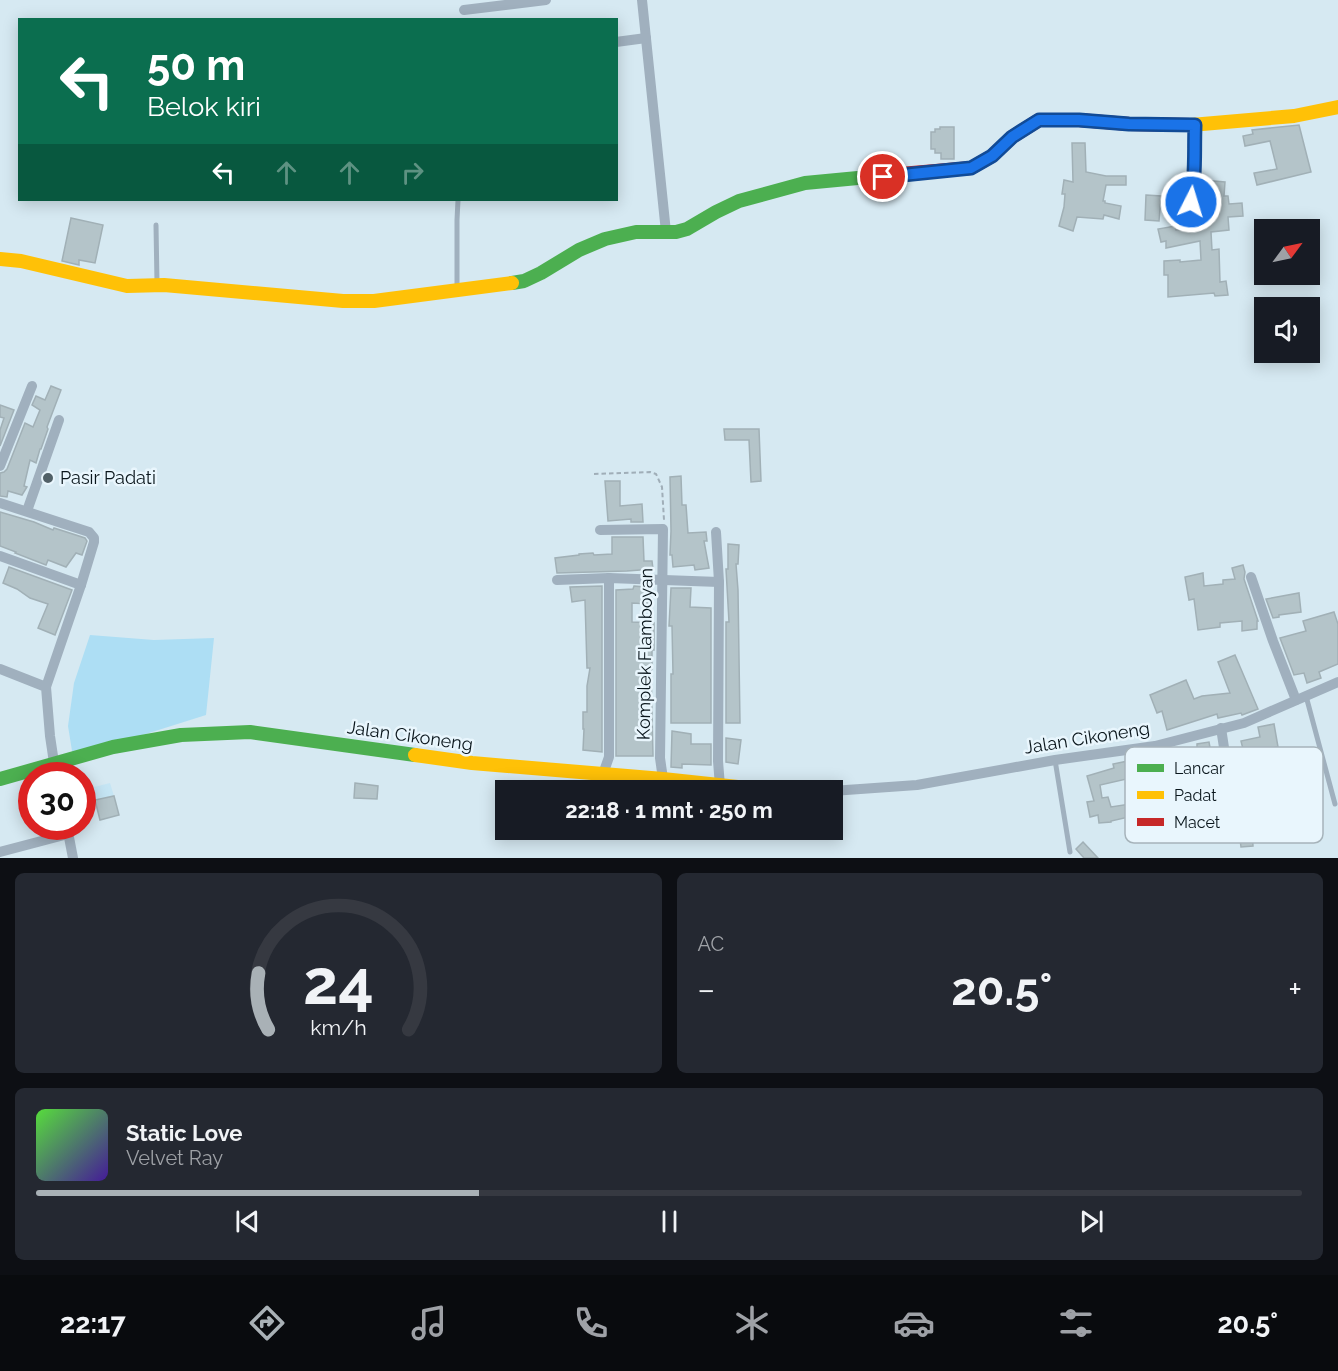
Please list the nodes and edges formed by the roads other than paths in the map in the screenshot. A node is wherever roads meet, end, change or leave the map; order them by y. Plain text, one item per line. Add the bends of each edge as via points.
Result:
1 (546, 0) edge
2 (642, 0) edge
3 (464, 10) dead end
4 (646, 38) junction
5 (618, 42) edge
6 (1338, 107) edge
7 (1195, 125) junction
8 (458, 201) edge
9 (1189, 212) dead end
10 (156, 225) dead end
11 (666, 232) junction
12 (0, 259) edge
13 (157, 284) junction
14 (457, 290) junction
15 (32, 386) dead end
16 (59, 420) dead end
17 (0, 466) edge
18 (0, 503) edge
19 (27, 511) junction
20 (600, 530) dead end
21 (716, 532) dead end
22 (0, 556) edge
23 (1251, 576) dead end
24 (609, 578) junction
25 (557, 580) dead end
26 (663, 580) junction
27 (719, 582) junction
28 (81, 585) junction
29 (0, 669) edge
30 (1338, 682) edge
31 (46, 687) junction
32 (1301, 698) junction
33 (1221, 728) junction
34 (1148, 747) edge
35 (1224, 747) edge
36 (1317, 747) edge
37 (1125, 750) edge
38 (1055, 760) junction
39 (53, 762) edge
40 (75, 762) edge
41 (1323, 767) edge
42 (603, 774) junction
43 (18, 776) edge
44 (0, 779) edge
45 (663, 779) junction
46 (671, 780) edge
47 (720, 780) edge
48 (843, 790) edge
49 (1335, 804) dead end
50 (37, 840) edge
51 (69, 840) edge
52 (0, 852) edge
53 (1070, 852) dead end
54 (73, 858) edge

1 - 3 street
2 - 4 street
4 - 5 street
4 - 11 street
6 - 7 street via 1294,116
7 - 9 street via 1194,186
7 - 11 street via 1039,120 971,168 806,183 739,201 687,229
8 - 14 lane
10 - 13 lane
11 - 14 street via 636,232 604,239 524,281
12 - 13 street via 127,286
13 - 14 street via 343,301
15 - 17 street
16 - 19 street
18 - 19 street
19 - 28 street via 89,532 94,538
20 - 26 street, Komplek Flamboyan via 663,529
21 - 27 street
22 - 28 street
23 - 32 street via 1273,641
24 - 25 street
24 - 26 street
24 - 42 street via 609,757
26 - 27 street
26 - 45 street, Komplek Flamboyan
27 - 47 street
28 - 31 street
29 - 31 street
30 - 32 street, Jalan Cikoneng
31 - 39 street
32 - 33 street, Jalan Cikoneng via 1244,723
32 - 36 lane
33 - 34 street, Jalan Cikoneng
33 - 35 street
37 - 38 street, Jalan Cikoneng
38 - 48 street, Jalan Cikoneng via 917,785
38 - 53 lane
40 - 42 street, Jalan Cikoneng via 113,747 181,735 250,732 472,763
41 - 49 lane
42 - 45 street, Jalan Cikoneng
43 - 44 street, Jalan Cikoneng
45 - 46 street, Jalan Cikoneng
50 - 52 street
51 - 54 street

